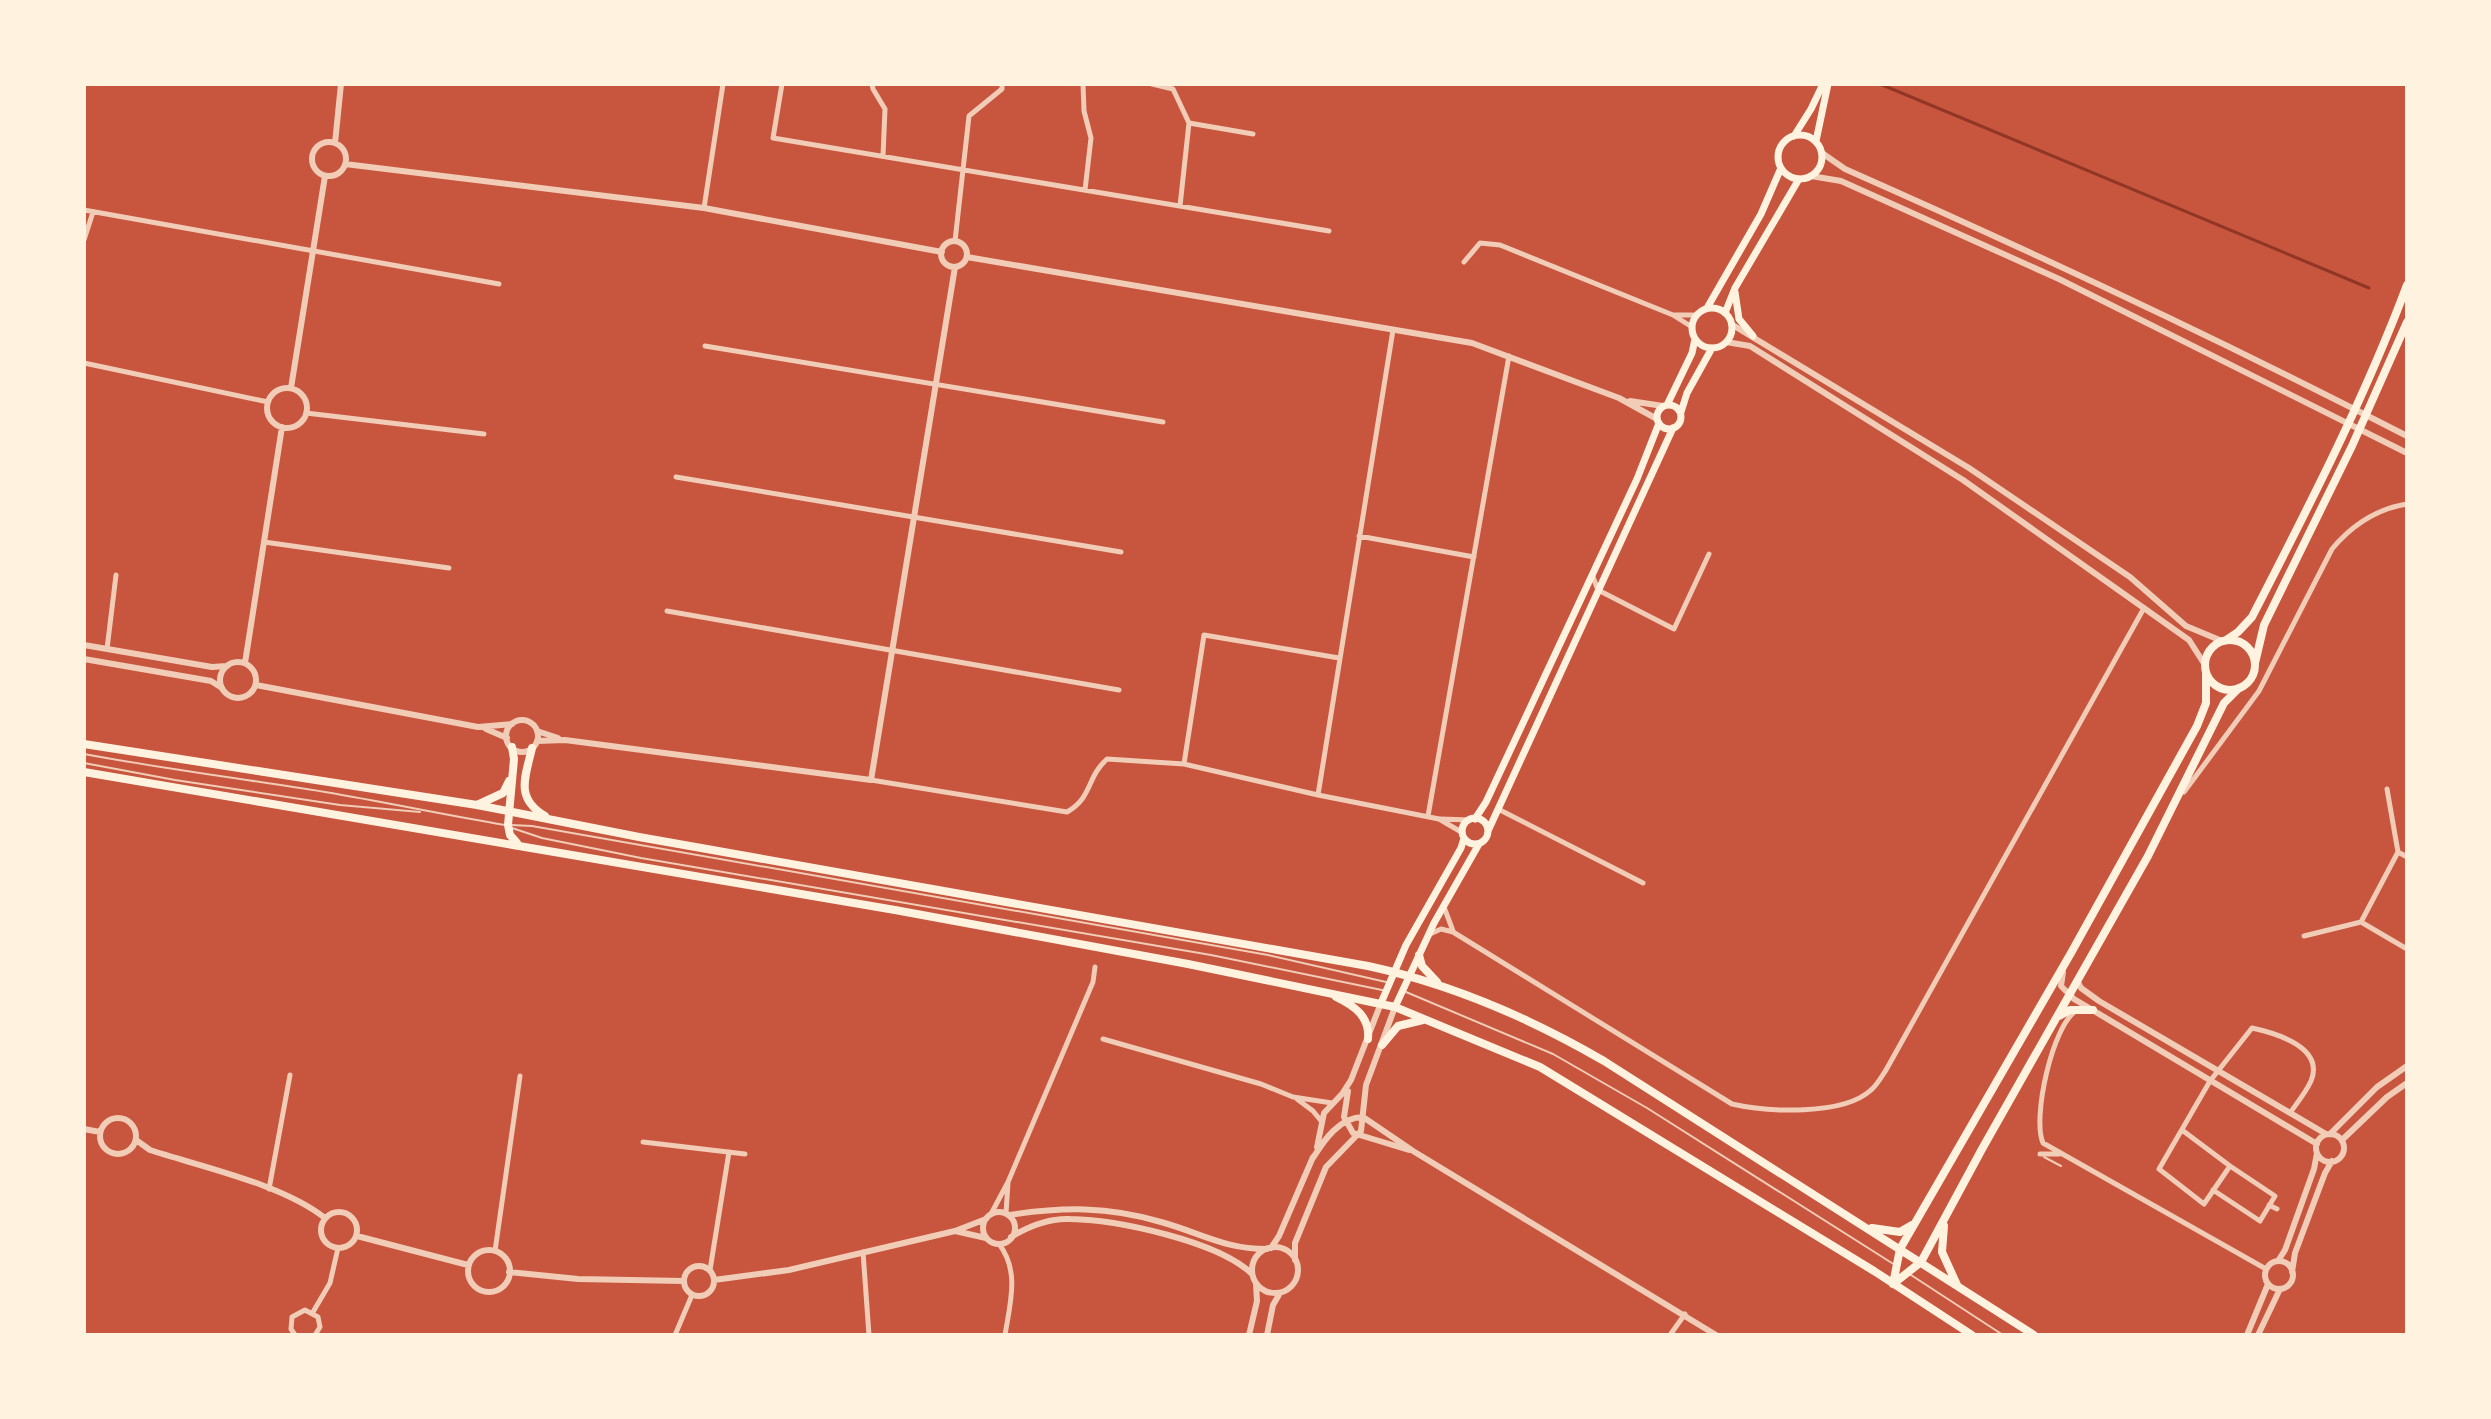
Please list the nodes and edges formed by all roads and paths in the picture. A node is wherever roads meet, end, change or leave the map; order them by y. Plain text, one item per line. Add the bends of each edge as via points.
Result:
1 (341, 84) edge
2 (723, 84) edge
3 (782, 84) edge
4 (872, 84) edge
5 (1002, 84) edge
6 (1083, 84) edge
7 (1152, 84) edge
8 (1826, 84) edge
9 (1189, 123) junction
10 (1253, 134) dead end
11 (1794, 136) junction
12 (1816, 141) junction
13 (335, 143) junction
14 (1822, 153) junction
15 (883, 156) junction
16 (345, 164) junction
17 (1781, 168) junction
18 (962, 169) junction
19 (325, 176) junction
20 (1811, 176) junction
21 (1799, 179) junction
22 (1085, 190) junction
23 (1180, 206) junction
24 (704, 208) junction
25 (84, 210) edge
26 (93, 212) junction
27 (1329, 231) dead end
28 (84, 240) edge
29 (955, 241) junction
30 (313, 251) junction
31 (942, 252) junction
32 (967, 257) junction
33 (1464, 262) dead end
34 (955, 267) junction
35 (499, 284) dead end
36 (2407, 285) edge
37 (1735, 288) junction
38 (1707, 308) junction
39 (1725, 313) junction
40 (1673, 315) junction
41 (1696, 315) junction
42 (2407, 322) edge
43 (1731, 324) junction
44 (1692, 327) junction
45 (1393, 330) junction
46 (1753, 336) junction
47 (1695, 339) junction
48 (1726, 342) junction
49 (705, 346) dead end
50 (1712, 348) junction
51 (1509, 356) junction
52 (84, 363) edge
53 (936, 384) junction
54 (291, 388) junction
55 (1619, 398) junction
56 (268, 402) junction
57 (1665, 406) junction
58 (1681, 412) junction
59 (306, 413) junction
60 (1658, 421) junction
61 (1163, 422) dead end
62 (282, 427) junction
63 (1673, 428) junction
64 (484, 434) dead end
65 (2407, 436) edge
66 (2407, 453) edge
67 (676, 477) dead end
68 (2407, 504) edge
69 (914, 517) junction
70 (1359, 536) junction
71 (264, 542) junction
72 (1121, 552) dead end
73 (1709, 554) dead end
74 (1474, 557) junction
75 (449, 568) dead end
76 (1594, 569) junction
77 (116, 575) dead end
78 (1598, 590) junction
79 (2145, 607) junction
80 (667, 611) dead end
81 (2224, 641) junction
82 (84, 645) edge
83 (107, 649) junction
84 (893, 650) junction
85 (1339, 658) junction
86 (84, 659) edge
87 (245, 663) junction
88 (2255, 663) junction
89 (227, 666) junction
90 (2206, 669) junction
91 (256, 685) junction
92 (222, 688) junction
93 (2239, 688) junction
94 (1119, 690) dead end
95 (512, 724) junction
96 (478, 727) junction
97 (537, 731) junction
98 (507, 738) junction
99 (565, 740) junction
100 (84, 744) edge
101 (534, 745) junction
102 (512, 747) junction
103 (84, 754) edge
104 (84, 763) edge
105 (1184, 764) junction
106 (513, 774) junction
107 (84, 775) edge
108 (871, 780) junction
109 (2387, 789) dead end
110 (1318, 795) junction
111 (477, 805) junction
112 (1497, 808) junction
113 (2171, 809) junction
114 (508, 812) junction
115 (429, 813) junction
116 (1428, 816) junction
117 (553, 819) junction
118 (1439, 819) junction
119 (1473, 819) junction
120 (508, 825) junction
121 (1488, 831) junction
122 (1463, 836) junction
123 (518, 844) junction
124 (1479, 844) junction
125 (2398, 852) junction
126 (2407, 857) edge
127 (1643, 883) dead end
128 (1444, 905) junction
129 (2361, 922) junction
130 (1453, 932) junction
131 (2304, 936) dead end
132 (1427, 937) junction
133 (2407, 949) edge
134 (2071, 953) junction
135 (1419, 955) junction
136 (1095, 967) dead end
137 (1393, 972) junction
138 (1409, 976) junction
139 (2078, 982) junction
140 (1441, 985) junction
141 (1386, 986) junction
142 (1317, 990) junction
143 (1402, 991) junction
144 (2070, 995) junction
145 (1381, 1003) junction
146 (1395, 1007) junction
147 (2080, 1009) junction
148 (2093, 1010) junction
149 (2055, 1020) junction
150 (1431, 1021) junction
151 (1103, 1039) dead end
152 (1368, 1039) junction
153 (1382, 1045) junction
154 (2407, 1066) edge
155 (2217, 1071) junction
156 (1353, 1074) junction
157 (290, 1075) dead end
158 (520, 1076) dead end
159 (2210, 1081) junction
160 (2407, 1083) edge
161 (1293, 1097) junction
162 (1333, 1103) junction
163 (2290, 1114) junction
164 (1363, 1117) junction
165 (1345, 1122) junction
166 (1323, 1123) junction
167 (84, 1129) edge
168 (2182, 1130) junction
169 (100, 1132) junction
170 (2328, 1134) junction
171 (1358, 1136) junction
172 (136, 1140) junction
173 (2342, 1140) junction
174 (643, 1142) dead end
175 (2317, 1144) junction
176 (1413, 1151) junction
177 (729, 1152) junction
178 (2317, 1153) junction
179 (745, 1154) dead end
180 (2040, 1154) joint
181 (2060, 1154) junction
182 (1313, 1158) junction
183 (2332, 1161) junction
184 (2061, 1166) dead end
185 (2230, 1166) junction
186 (1008, 1182) junction
187 (269, 1189) junction
188 (2213, 1190) junction
189 (2269, 1205) junction
190 (1949, 1209) junction
191 (2277, 1209) dead end
192 (1007, 1214) junction
193 (988, 1216) junction
194 (325, 1218) junction
195 (1918, 1219) junction
196 (1862, 1225) junction
197 (955, 1231) junction
198 (357, 1236) junction
199 (1011, 1237) junction
200 (988, 1238) junction
201 (999, 1244) junction
202 (338, 1248) junction
203 (1269, 1248) junction
204 (1900, 1249) junction
205 (495, 1251) junction
206 (863, 1252) junction
207 (1295, 1260) junction
208 (2278, 1261) junction
209 (1921, 1262) junction
210 (468, 1265) junction
211 (1895, 1265) junction
212 (2266, 1269) junction
213 (710, 1270) junction
214 (509, 1272) junction
215 (2292, 1272) junction
216 (1252, 1274) junction
217 (1909, 1274) junction
218 (714, 1280) junction
219 (683, 1281) junction
220 (1256, 1284) junction
221 (1893, 1284) junction
222 (2268, 1284) junction
223 (1957, 1286) junction
224 (2280, 1289) junction
225 (1281, 1292) junction
226 (692, 1295) junction
227 (313, 1312) junction
228 (1685, 1314) junction
229 (295, 1335) edge
230 (315, 1335) edge
231 (675, 1335) edge
232 (869, 1335) edge
233 (1005, 1335) edge
234 (1249, 1335) edge
235 (1267, 1335) edge
236 (1670, 1335) edge
237 (1716, 1335) edge
238 (1972, 1335) edge
239 (2003, 1335) edge
240 (2034, 1335) edge
241 (2247, 1335) edge
242 (2258, 1335) edge

1 - 13 street
2 - 24 street
3 - 15 street via 773,138
4 - 15 street via 885,109
5 - 18 street via 969,116
6 - 22 street via 1091,138
7 - 9 street via 1173,89
8 - 11 main road
8 - 12 main road
9 - 10 street
9 - 23 street
11 - 12 main road
11 - 17 main road via 1780,147
12 - 14 main road
13 - 16 street via 344,151
13 - 19 street via 318,147 313,158
14 - 20 main road
14 - 65 street via 1845,169 2053,261
15 - 18 street
16 - 19 street via 338,174
16 - 24 street
17 - 21 main road
17 - 38 main road
18 - 22 street
18 - 29 street
19 - 30 street
20 - 21 main road
20 - 66 street via 1841,181 2040,270
21 - 37 main road
22 - 23 street
23 - 27 street
24 - 31 street
25 - 26 street
26 - 28 street
26 - 30 street
29 - 31 street
29 - 32 street via 966,248
30 - 35 street
30 - 54 street
31 - 34 street via 946,264
32 - 34 street
32 - 45 street
33 - 40 street via 1480,243 1500,245
34 - 53 street
36 - 81 highway via 2321,484 2252,617
37 - 39 main road
37 - 46 main road via 1739,319
38 - 39 main road
38 - 41 main road
39 - 43 main road
40 - 41 street
40 - 44 street
41 - 44 main road
42 - 88 highway via 2264,625
43 - 46 street
43 - 48 main road
44 - 47 main road
45 - 51 street via 1472,343
45 - 70 street
46 - 81 street via 1969,468 2130,577 2194,632
47 - 50 main road
47 - 57 main road
48 - 50 main road
48 - 79 street via 1750,346 1963,480
49 - 53 street
50 - 58 main road
51 - 55 street
51 - 74 street
52 - 56 street
53 - 61 street
53 - 69 street
54 - 56 street via 277,391
54 - 59 street via 305,400
55 - 57 street
55 - 60 street
56 - 62 street via 272,420
57 - 58 main road
57 - 60 main road via 1658,411
58 - 63 main road
59 - 62 street via 297,425
59 - 64 street
60 - 63 main road
60 - 76 main road
62 - 71 street
63 - 78 main road
67 - 69 street
68 - 113 street via 2366,518 2332,549 2259,691
69 - 72 street
69 - 84 street
70 - 74 street
70 - 85 street
71 - 75 street
71 - 87 street
73 - 78 street via 1674,629
74 - 116 street
76 - 78 street
76 - 119 main road via 1486,802
77 - 83 street
78 - 112 main road
79 - 90 street via 2189,640
79 - 130 street via 1894,1056 1862,1096 1791,1110 1732,1104
80 - 84 street
81 - 88 highway via 2245,645
81 - 90 highway via 2209,651
82 - 83 street
83 - 89 street
84 - 94 street
84 - 108 street
85 - 105 street via 1204,635
85 - 110 street
86 - 92 street via 211,681
87 - 89 street
87 - 91 street via 255,672
88 - 93 highway via 2251,678
89 - 92 street via 220,676
90 - 93 highway via 2221,688
90 - 134 highway via 2206,703 2197,726
91 - 92 street via 250,695 237,699
91 - 96 street
93 - 113 highway via 2224,703
95 - 96 street
95 - 97 street via 527,720
95 - 98 street
96 - 98 street
97 - 99 street
97 - 101 street
98 - 102 street
99 - 101 street
99 - 108 street
100 - 111 highway
101 - 102 street via 521,751
101 - 117 highway via 525,780 527,802
102 - 106 highway
103 - 115 lane
104 - 115 lane via 340,805
105 - 108 street via 1107,759 1096,769 1082,803 1067,812
105 - 110 street
106 - 111 highway via 503,793
106 - 114 highway
107 - 123 highway
109 - 125 street
110 - 116 street
111 - 114 highway
112 - 121 main road
112 - 127 street
113 - 139 highway
114 - 117 highway
114 - 120 highway
115 - 120 lane
116 - 118 street
117 - 137 highway
118 - 119 street
118 - 122 street
119 - 121 main road via 1482,821
119 - 122 main road via 1464,825
120 - 123 highway
120 - 141 lane via 542,838 641,858
120 - 141 lane via 1268,955 1366,975
121 - 124 main road
122 - 124 main road
122 - 137 main road
123 - 142 highway
124 - 128 main road
125 - 126 street
125 - 129 street
128 - 130 street
128 - 132 main road
129 - 131 street
129 - 133 street
130 - 132 street via 1441,929
132 - 135 main road
134 - 144 street via 2060,983
134 - 195 highway
135 - 138 main road
135 - 140 highway via 1422,966
136 - 186 street
137 - 138 highway
137 - 141 main road
138 - 140 highway
138 - 143 main road
139 - 144 highway
139 - 155 street via 2099,1001
140 - 196 highway via 1577,1045
141 - 143 lane
141 - 145 main road
142 - 145 highway
142 - 152 highway via 1356,1008 1368,1027
143 - 146 main road
143 - 211 lane via 1553,1054
144 - 148 street
144 - 149 highway
145 - 146 highway
145 - 152 street
146 - 150 highway
146 - 153 street
147 - 148 highway
147 - 149 highway via 2065,1011
147 - 181 street via 2054,1042 2044,1095 2041,1140
148 - 159 street
149 - 190 highway
150 - 153 highway via 1403,1023
150 - 221 highway via 1540,1067
151 - 161 street
152 - 156 street
153 - 164 street via 1366,1085
154 - 170 street
155 - 159 street
155 - 163 street
155 - 163 street via 2252,1028 2289,1039 2313,1064 2312,1079
156 - 162 street
156 - 165 street
157 - 187 street
158 - 205 street
159 - 168 street
159 - 175 street
160 - 173 street
161 - 162 street
161 - 166 street
162 - 166 street via 1326,1108
163 - 170 street
164 - 165 street
164 - 171 street
164 - 176 street
165 - 171 street
165 - 182 street
166 - 182 street
167 - 169 street
168 - 185 street
168 - 188 street via 2159,1169 2204,1204
169 - 172 street via 105,1122 122,1118 135,1129
169 - 172 street via 104,1149 115,1155 126,1153
170 - 173 street
170 - 175 street
171 - 176 street
171 - 207 street via 1326,1167 1295,1243
172 - 187 street via 150,1150
173 - 183 street via 2343,1153
174 - 177 street
175 - 178 street
176 - 228 street
177 - 179 street
177 - 213 street
178 - 183 street
178 - 208 street
180 - 181 street
180 - 184 lane
181 - 212 street
182 - 203 street
183 - 215 street
185 - 188 street
185 - 189 street via 2275,1196
186 - 192 street
186 - 193 street
187 - 194 street
188 - 189 street via 2260,1221
189 - 191 street
190 - 209 highway
190 - 223 highway via 1942,1246
192 - 193 street
192 - 199 street via 1015,1224
192 - 203 street via 1055,1208 1117,1212 1157,1220 1231,1247
193 - 197 street
193 - 200 street via 983,1230
194 - 198 street via 336,1211 348,1213
194 - 202 street via 322,1236
195 - 196 highway via 1900,1232
195 - 204 highway
196 - 204 highway
197 - 200 street
197 - 206 street
198 - 202 street via 349,1246
198 - 210 street
199 - 201 street
199 - 216 street via 1041,1222 1107,1223 1201,1246
200 - 201 street
201 - 233 street via 1008,1255 1013,1285
202 - 227 street via 330,1283
203 - 207 street via 1287,1251
203 - 216 street via 1254,1262
204 - 209 highway
204 - 211 highway
205 - 210 street via 477,1254
205 - 214 street via 506,1260
206 - 218 street via 789,1270
206 - 232 street
207 - 225 street via 1295,1280
208 - 212 street
208 - 215 street
209 - 217 highway
209 - 223 highway
210 - 214 street via 470,1282 488,1293 501,1288
211 - 217 lane
211 - 221 highway
212 - 222 street
213 - 218 street
213 - 219 street via 693,1267
214 - 219 street
215 - 224 street via 2290,1284
216 - 220 street
217 - 221 highway
217 - 239 lane
218 - 226 street via 706,1295
219 - 226 street
220 - 225 street
220 - 234 street
221 - 238 highway
222 - 224 street
222 - 241 street
223 - 240 highway
224 - 242 street
225 - 235 street
226 - 231 street
227 - 229 street via 292,1317
227 - 230 street via 320,1322
228 - 236 street
228 - 237 street

